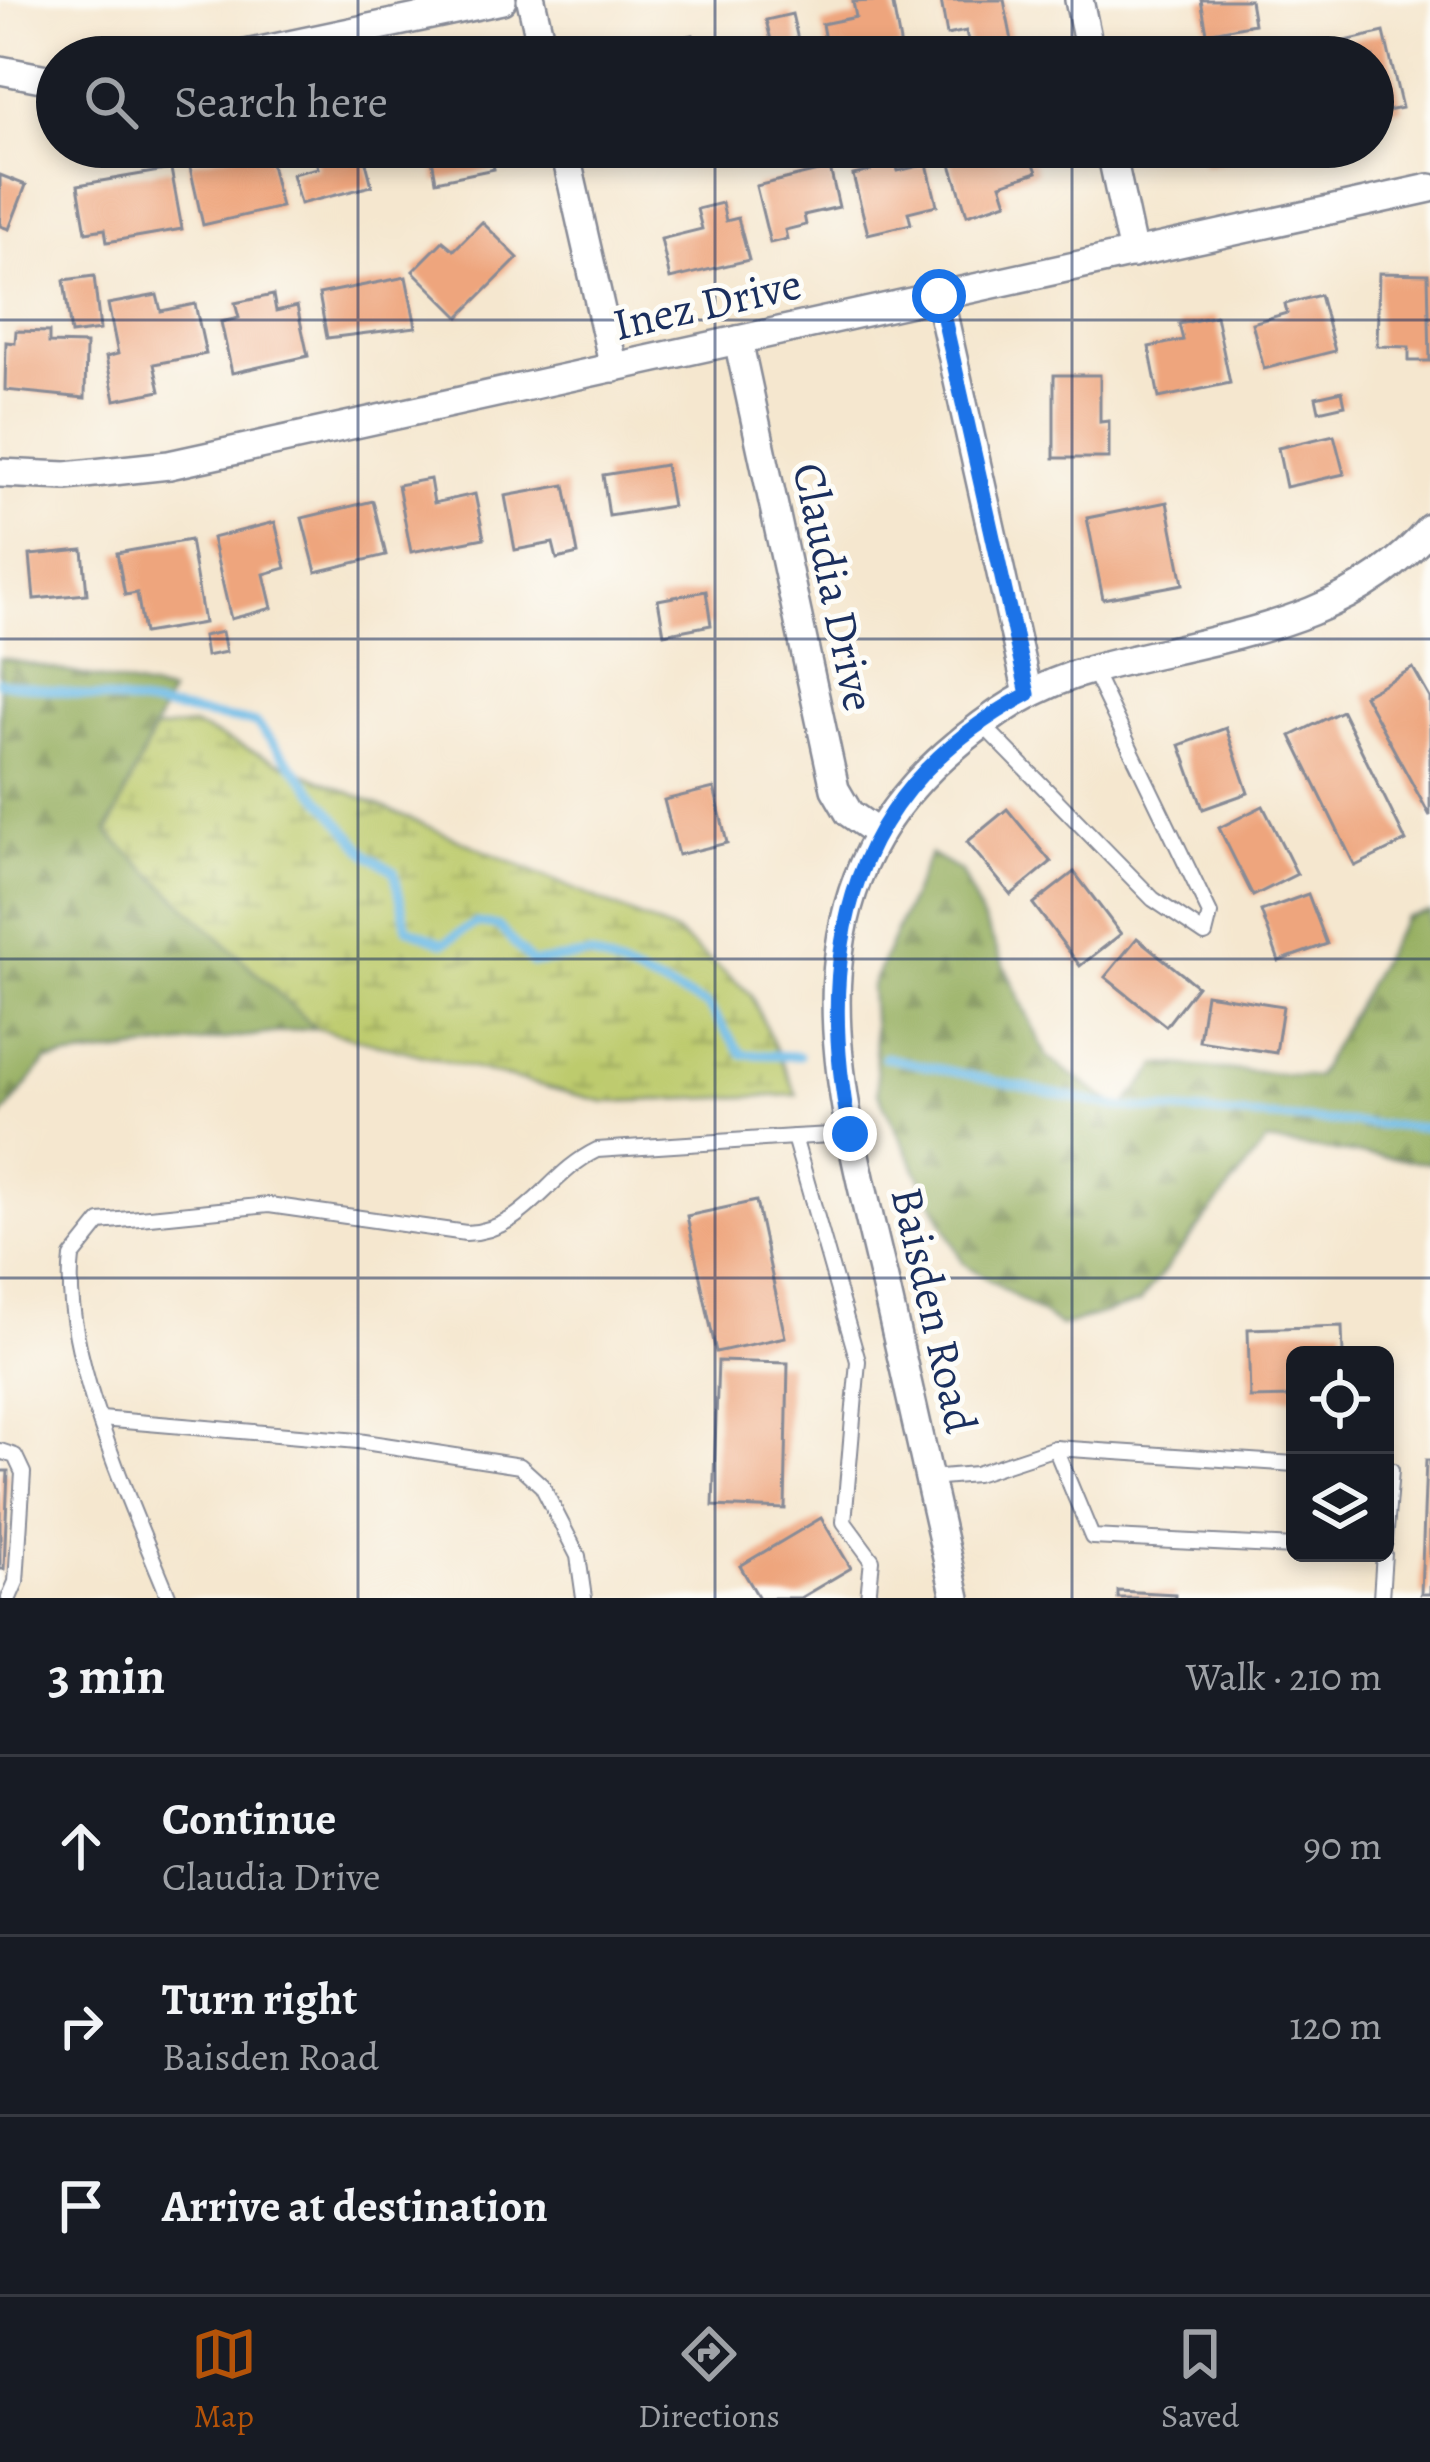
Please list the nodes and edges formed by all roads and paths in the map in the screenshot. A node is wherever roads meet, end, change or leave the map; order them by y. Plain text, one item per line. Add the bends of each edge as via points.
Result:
1 (502, 0) edge
2 (531, 0) edge
3 (1078, 0) edge
4 (331, 36) edge
5 (539, 36) edge
6 (1086, 36) edge
7 (0, 70) edge
8 (36, 77) edge
9 (569, 168) edge
10 (1115, 168) edge
11 (1430, 188) edge
12 (1133, 254) junction
13 (939, 296) junction
14 (738, 340) junction
15 (614, 368) junction
16 (0, 473) edge
17 (1430, 528) edge
18 (1092, 669) junction
19 (1028, 694) junction
20 (981, 722) junction
21 (879, 834) junction
22 (850, 1134) junction
23 (794, 1137) junction
24 (101, 1419) junction
25 (1055, 1448) junction
26 (0, 1451) edge
27 (1286, 1463) edge
28 (929, 1478) junction
29 (1286, 1547) edge
30 (1383, 1562) edge
31 (9, 1598) edge
32 (169, 1598) edge
33 (584, 1598) edge
34 (868, 1598) edge
35 (956, 1598) edge
36 (1381, 1598) edge

1 - 4 street
2 - 5 street
3 - 6 street
7 - 8 street
9 - 15 street
10 - 12 street
11 - 12 street, Inez Drive
12 - 13 street, Inez Drive
13 - 14 street, Inez Drive
13 - 19 street
14 - 15 street, Inez Drive
14 - 21 street, Claudia Drive via 835,789 849,813
15 - 16 street, Inez Drive via 169,465 66,476
17 - 18 street, Baisden Road via 1331,604 1268,629
18 - 19 street, Baisden Road
18 - 20 lane via 1210,914 1205,934 1153,899
19 - 20 street, Baisden Road
20 - 21 street, Baisden Road via 924,773
21 - 22 street, Baisden Road via 851,896 834,988
22 - 23 lane
22 - 28 street, Baisden Road
23 - 24 lane via 597,1150 492,1232 269,1205 100,1222 71,1257 69,1278
23 - 34 lane via 858,1360 844,1522 872,1560
24 - 32 lane
24 - 33 lane via 520,1466 542,1486 578,1556
25 - 27 lane
25 - 28 lane via 976,1474
25 - 29 lane via 1092,1537
26 - 31 lane via 15,1456 23,1473
28 - 35 street, Baisden Road
30 - 36 lane

